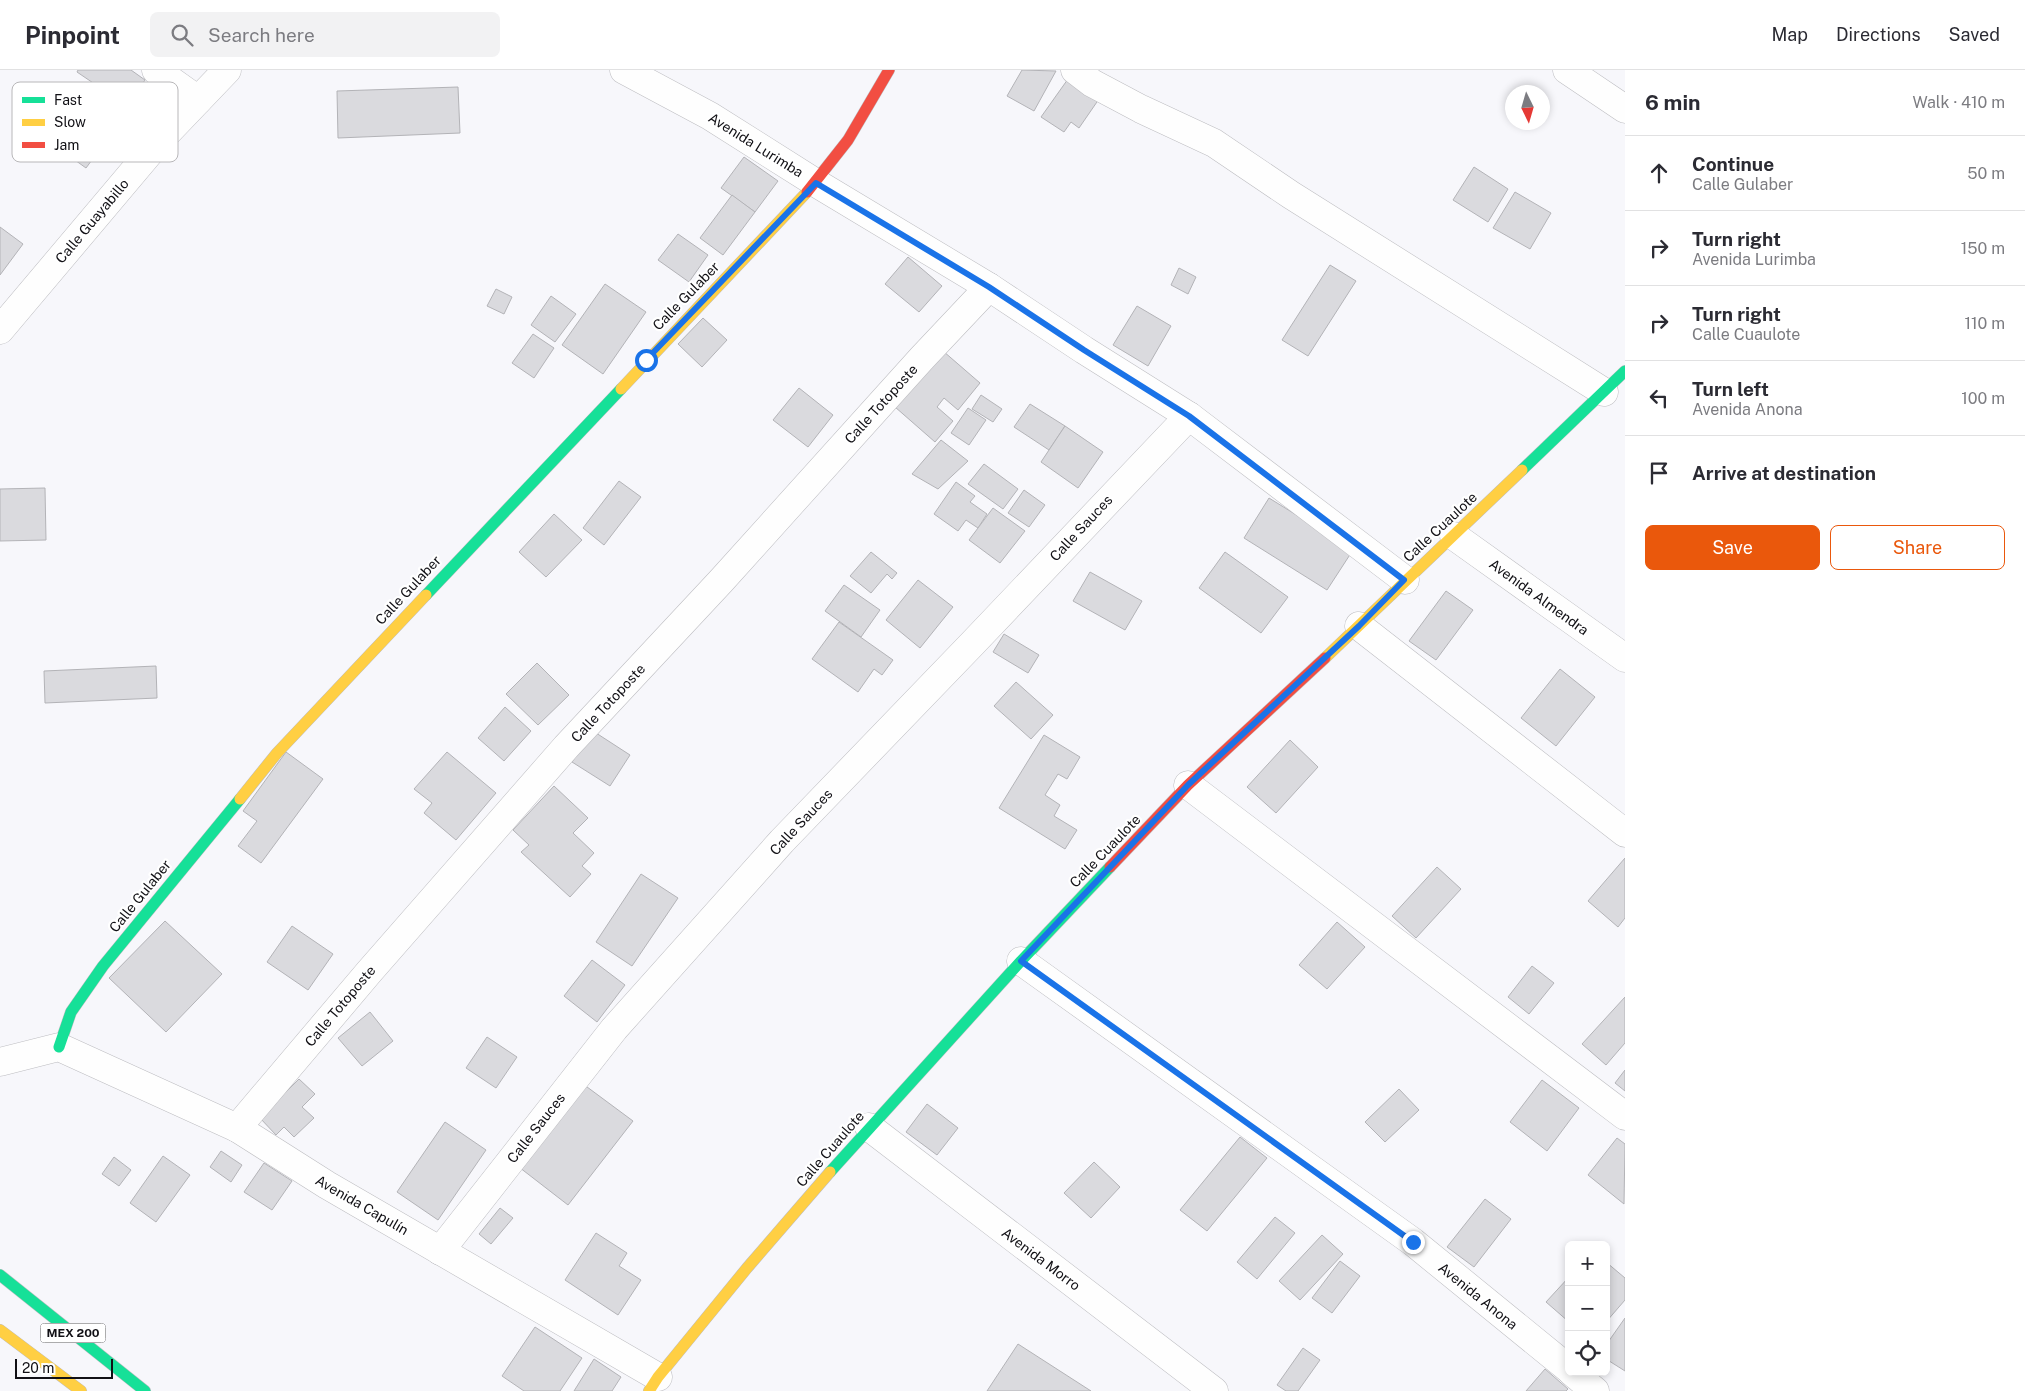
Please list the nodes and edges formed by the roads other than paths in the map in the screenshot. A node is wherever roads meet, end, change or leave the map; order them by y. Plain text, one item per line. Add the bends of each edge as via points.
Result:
1 (156, 70) edge
2 (227, 70) edge
3 (624, 70) edge
4 (889, 70) edge
5 (1075, 70) edge
6 (1567, 70) edge
7 (173, 82) edge
8 (178, 86) edge
9 (198, 100) junction
10 (1625, 109) edge
11 (178, 121) edge
12 (142, 162) edge
13 (816, 183) junction
14 (989, 287) junction
15 (0, 330) edge
16 (1625, 370) edge
17 (1604, 392) junction
18 (1189, 416) junction
19 (1454, 536) junction
20 (1404, 580) junction
21 (1359, 626) junction
22 (1625, 658) edge
23 (1188, 785) junction
24 (1625, 833) edge
25 (1021, 961) junction
26 (59, 1047) junction
27 (0, 1062) edge
28 (1625, 1116) edge
29 (869, 1127) junction
30 (237, 1128) junction
31 (440, 1251) junction
32 (0, 1275) edge
33 (0, 1330) edge
34 (1565, 1366) edge
35 (1577, 1376) edge
36 (654, 1384) edge
37 (81, 1391) edge
38 (145, 1391) edge
39 (1214, 1391) edge
40 (1595, 1391) edge

1 - 7 street
2 - 9 street, Calle Guayabillo
3 - 13 street, Avenida Lurimba via 710,116
4 - 13 main road, Calle Gulaber via 848,140
5 - 17 street via 1092,83 1141,109 1214,143
6 - 10 street
8 - 9 street
9 - 11 street, Calle Guayabillo
12 - 15 street, Calle Guayabillo
13 - 14 street, Avenida Lurimba
13 - 26 main road, Calle Gulaber via 276,753 103,966 71,1012
14 - 18 street, Avenida Lurimba
14 - 30 street, Calle Totoposte via 566,747
16 - 17 main road, Calle Cuaulote
17 - 19 main road, Calle Cuaulote
18 - 20 street, Avenida Lurimba
18 - 31 street, Calle Sauces via 782,841 614,1029
19 - 20 main road, Calle Cuaulote
19 - 22 street, Avenida Almendra
20 - 21 main road, Calle Cuaulote
21 - 23 main road, Calle Cuaulote
21 - 24 street
23 - 25 main road, Calle Cuaulote
23 - 28 street
25 - 29 main road, Calle Cuaulote
25 - 34 street, Avenida Anona via 1413,1242
26 - 27 street
26 - 30 street, Avenida Capulín
29 - 36 main road, Calle Cuaulote via 747,1268
29 - 39 street, Avenida Morro
30 - 31 street, Avenida Capulín
31 - 36 street, Avenida Capulín
32 - 38 main road, MEX 200
33 - 37 main road, MEX 200
35 - 40 street

